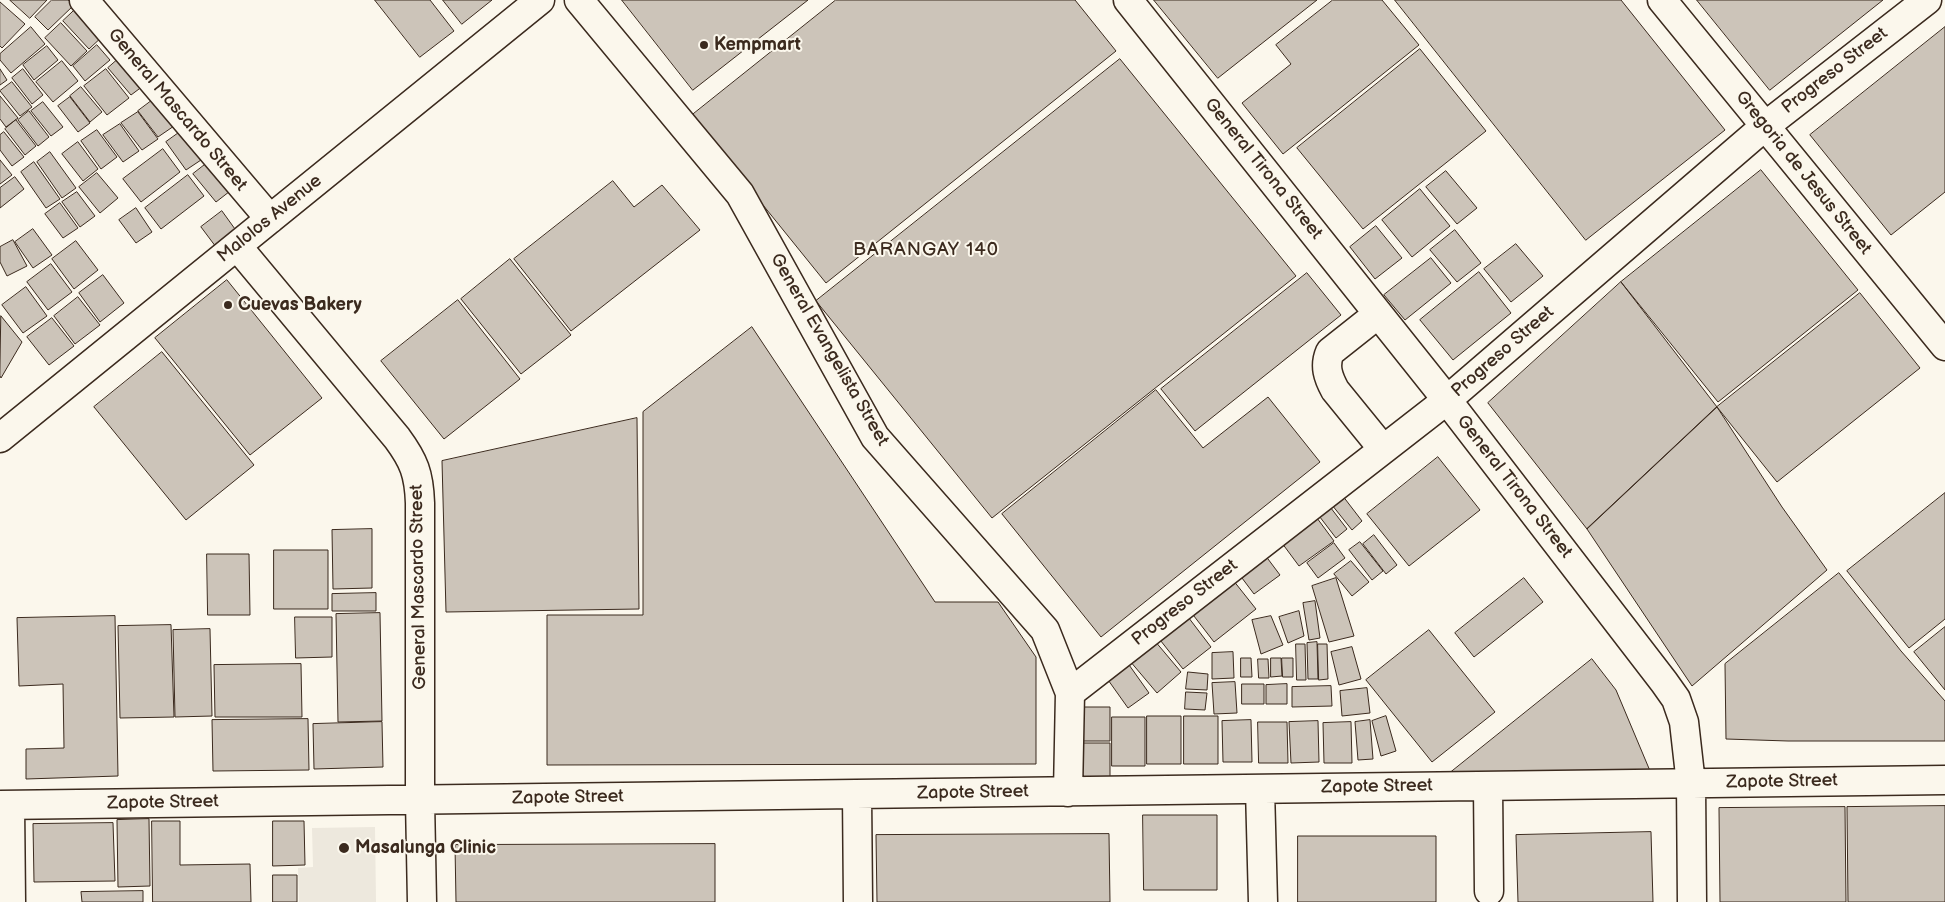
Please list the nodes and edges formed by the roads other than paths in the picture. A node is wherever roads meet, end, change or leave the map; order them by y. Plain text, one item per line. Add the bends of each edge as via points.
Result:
1 (84, 0) edge
2 (540, 0) edge
3 (579, 0) edge
4 (1128, 0) edge
5 (1662, 0) edge
6 (1927, 0) edge
7 (1764, 127) junction
8 (270, 219) junction
9 (237, 246) junction
10 (1378, 314) junction
11 (1945, 346) edge
12 (1447, 400) junction
13 (0, 438) edge
14 (1383, 450) junction
15 (1070, 693) junction
16 (1945, 780) edge
17 (1691, 784) junction
18 (1488, 786) junction
19 (1260, 789) junction
20 (1068, 792) junction
21 (858, 794) junction
22 (420, 800) junction
23 (5, 805) edge
24 (1489, 891) dead end
25 (11, 902) edge
26 (422, 902) edge
27 (858, 902) edge
28 (1262, 902) edge
29 (1692, 902) edge

1 - 8 street, General Mascardo Street
2 - 8 street, Malolos Avenue
3 - 15 street, General Evangelista Street via 740,194 875,437 1045,630
4 - 10 street, General Tirona Street
5 - 7 street, Gregoria de Jesus Street
6 - 7 street, Progreso Street
7 - 11 street, Gregoria de Jesus Street
7 - 12 street, Progreso Street
8 - 9 street, Malolos Avenue
9 - 13 street, Malolos Avenue
9 - 22 street, General Mascardo Street via 397,438 416,468 420,484
10 - 12 street, General Tirona Street
10 - 14 street via 1330,352 1326,368 1335,390
12 - 14 street, Progreso Street
12 - 17 street, General Tirona Street via 1676,699 1684,722
14 - 15 street, Progreso Street
15 - 20 street, General Evangelista Street
16 - 17 street, Zapote Street
17 - 18 street, Zapote Street
17 - 29 street, General Tirona Street
18 - 19 street, Zapote Street
18 - 24 street
19 - 20 street, Zapote Street
19 - 28 street
20 - 21 street, Zapote Street
21 - 22 street, Zapote Street
21 - 27 street
22 - 23 street, Zapote Street
22 - 26 street, General Mascardo Street
23 - 25 street

